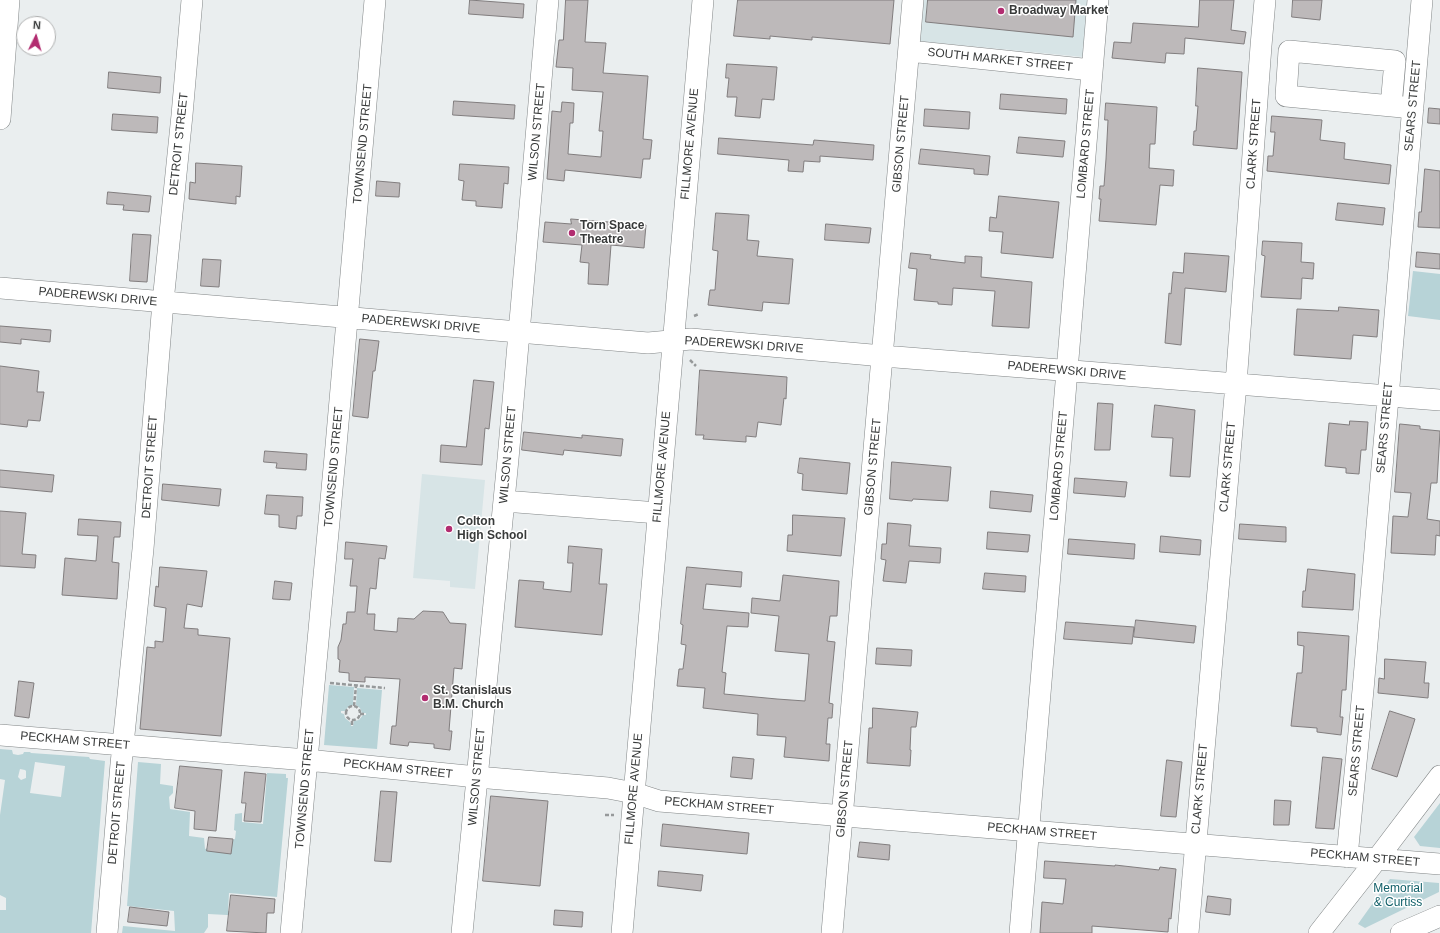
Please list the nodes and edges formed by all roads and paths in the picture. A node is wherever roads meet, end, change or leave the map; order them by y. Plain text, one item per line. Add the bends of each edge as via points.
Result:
1 (9, 0) edge
2 (192, 0) edge
3 (375, 0) edge
4 (548, 0) edge
5 (702, 0) edge
6 (913, 0) edge
7 (1098, 0) edge
8 (1265, 0) edge
9 (1422, 0) edge
10 (909, 51) junction
11 (1092, 70) junction
12 (1286, 96) junction
13 (1257, 102) junction
14 (1391, 106) junction
15 (1413, 108) junction
16 (0, 119) edge
17 (0, 288) edge
18 (163, 302) junction
19 (700, 314) dead end
20 (693, 316) dead end
21 (348, 318) junction
22 (518, 332) junction
23 (673, 341) junction
24 (883, 356) junction
25 (690, 360) dead end
26 (696, 366) dead end
27 (1067, 371) junction
28 (1236, 384) junction
29 (1388, 396) junction
30 (1440, 400) edge
31 (504, 501) junction
32 (658, 513) junction
33 (326, 683) dead end
34 (356, 686) junction
35 (385, 688) dead end
36 (354, 706) junction
37 (341, 712) dead end
38 (346, 712) junction
39 (360, 714) junction
40 (365, 714) dead end
41 (352, 720) junction
42 (352, 726) dead end
43 (0, 735) edge
44 (124, 745) junction
45 (307, 760) junction
46 (1440, 776) edge
47 (477, 777) junction
48 (634, 793) junction
49 (605, 815) dead end
50 (614, 815) dead end
51 (843, 816) junction
52 (1027, 831) junction
53 (1195, 844) junction
54 (1347, 857) junction
55 (1377, 859) junction
56 (1440, 864) edge
57 (1440, 916) edge
58 (107, 933) edge
59 (291, 933) edge
60 (462, 933) edge
61 (622, 933) edge
62 (832, 933) edge
63 (1020, 933) edge
64 (1188, 933) edge
65 (1319, 933) edge
66 (1401, 933) edge

1 - 16 street
2 - 18 street, DETROIT STREET
3 - 21 street, TOWNSEND STREET
4 - 22 street, WILSON STREET
5 - 23 street, FILLMORE AVENUE
6 - 10 street, GIBSON STREET
7 - 11 street, LOMBARD STREET
8 - 13 street, CLARK STREET
9 - 15 street, SEARS STREET
10 - 11 street, SOUTH MARKET STREET
10 - 24 street, GIBSON STREET
11 - 27 street, LOMBARD STREET
12 - 13 street via 1278,104
12 - 14 street
12 - 14 street via 1290,51 1395,61
13 - 28 street, CLARK STREET
14 - 15 street
15 - 29 street, SEARS STREET
17 - 18 street, PADEREWSKI DRIVE
18 - 21 street, PADEREWSKI DRIVE
18 - 44 street, DETROIT STREET
19 - 20 path
21 - 22 street, PADEREWSKI DRIVE
21 - 45 street, TOWNSEND STREET
22 - 23 street, PADEREWSKI DRIVE via 648,343
22 - 31 street, WILSON STREET
23 - 24 street, PADEREWSKI DRIVE via 691,340
23 - 32 street, FILLMORE AVENUE
24 - 27 street, PADEREWSKI DRIVE
24 - 51 street, GIBSON STREET
25 - 26 path
27 - 28 street, PADEREWSKI DRIVE
27 - 52 street, LOMBARD STREET
28 - 29 street, PADEREWSKI DRIVE
28 - 53 street, CLARK STREET
29 - 30 street, PADEREWSKI DRIVE
29 - 54 street, SEARS STREET
31 - 32 street
31 - 47 street, WILSON STREET
32 - 48 street, FILLMORE AVENUE
33 - 34 path
34 - 35 path
34 - 36 path
36 - 38 path
36 - 39 path
37 - 38 path
38 - 41 path via 347,717
39 - 40 path
39 - 41 path via 357,719
41 - 42 path
43 - 44 street, PECKHAM STREET
44 - 45 street, PECKHAM STREET
44 - 58 street, DETROIT STREET
45 - 47 street, PECKHAM STREET
45 - 59 street, TOWNSEND STREET
46 - 55 street
47 - 48 street, PECKHAM STREET via 608,788
47 - 60 street, WILSON STREET
48 - 51 street, PECKHAM STREET via 658,801
48 - 61 street, FILLMORE AVENUE
49 - 50 path
51 - 52 street, PECKHAM STREET
51 - 62 street, GIBSON STREET
52 - 53 street, PECKHAM STREET
52 - 63 street, LOMBARD STREET
53 - 54 street, PECKHAM STREET
53 - 64 street, CLARK STREET
54 - 55 street, PECKHAM STREET
55 - 56 street, PECKHAM STREET
55 - 65 street
57 - 66 street

